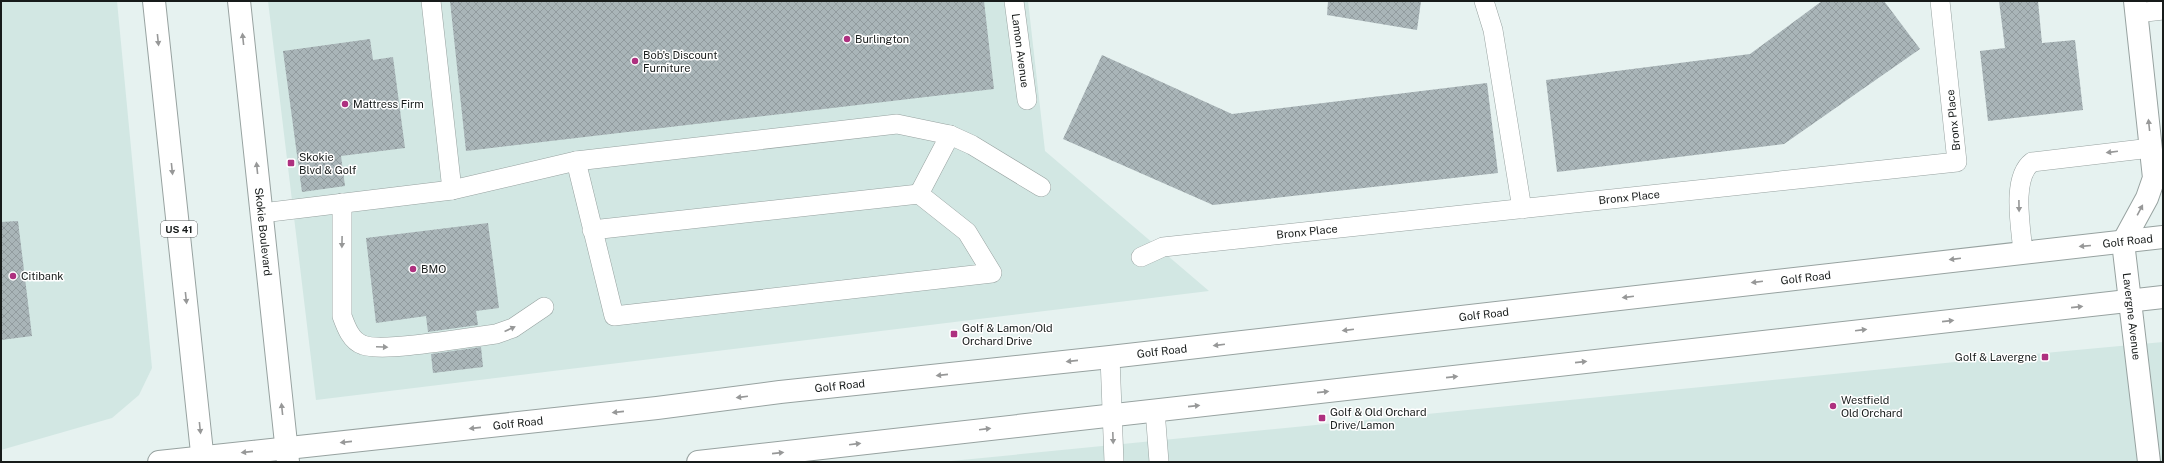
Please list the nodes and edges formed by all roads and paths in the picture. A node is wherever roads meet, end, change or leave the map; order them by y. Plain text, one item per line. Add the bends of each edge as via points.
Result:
1 (154, 1) edge
2 (239, 1) edge
3 (432, 1) edge
4 (1014, 1) edge
5 (1484, 1) edge
6 (1940, 1) edge
7 (2136, 7) edge
8 (2163, 10) edge
9 (1027, 100) dead end
10 (950, 135) junction
11 (2151, 148) junction
12 (576, 161) junction
13 (2159, 183) edge
14 (1041, 187) dead end
15 (452, 190) junction
16 (919, 194) junction
17 (342, 203) junction
18 (1522, 209) junction
19 (262, 213) junction
20 (592, 230) junction
21 (2163, 237) edge
22 (2123, 242) junction
23 (2023, 252) junction
24 (1142, 257) dead end
25 (2163, 297) edge
26 (2130, 302) junction
27 (544, 307) dead end
28 (1110, 357) junction
29 (1155, 410) junction
30 (1112, 415) junction
31 (287, 455) edge
32 (203, 459) edge
33 (159, 462) edge
34 (698, 462) edge
35 (1114, 462) edge
36 (1159, 462) edge
37 (2149, 462) edge

1 -> 32 main road, US 41
19 -> 2 main road, Skokie Boulevard
3 - 15 lane
4 - 9 lane, Lamon Avenue
5 - 18 lane via 1493,30
6 - 18 lane, Bronx Place via 1958,162
7 - 8 lane
11 -> 7 main road
10 - 12 lane via 897,124
10 - 14 lane via 972,145
10 - 16 lane
11 - 13 main road
11 -> 23 lane via 2032,162 2026,166 2019,184
12 - 15 lane
12 - 20 lane
22 -> 13 main road via 2147,198
15 - 17 lane
16 - 20 lane
16 - 20 lane via 967,232 992,273 614,316
17 - 19 lane
17 -> 27 lane via 342,316 349,334 362,345 383,348 496,334 513,328
18 - 24 lane, Bronx Place via 1163,248
31 -> 19 main road, Skokie Boulevard
21 - 22 main road, Golf Road
22 -> 23 main road, Golf Road
22 - 26 main road, Lavergne Avenue
23 -> 28 main road, Golf Road
25 - 26 main road
29 -> 26 main road
26 - 37 main road, Lavergne Avenue
28 - 30 lane
28 -> 31 main road, Golf Road via 788,391
29 - 30 main road
29 - 36 lane
34 -> 30 main road
30 -> 35 lane
31 -> 32 main road, Golf Road
32 - 33 main road, Golf Road

